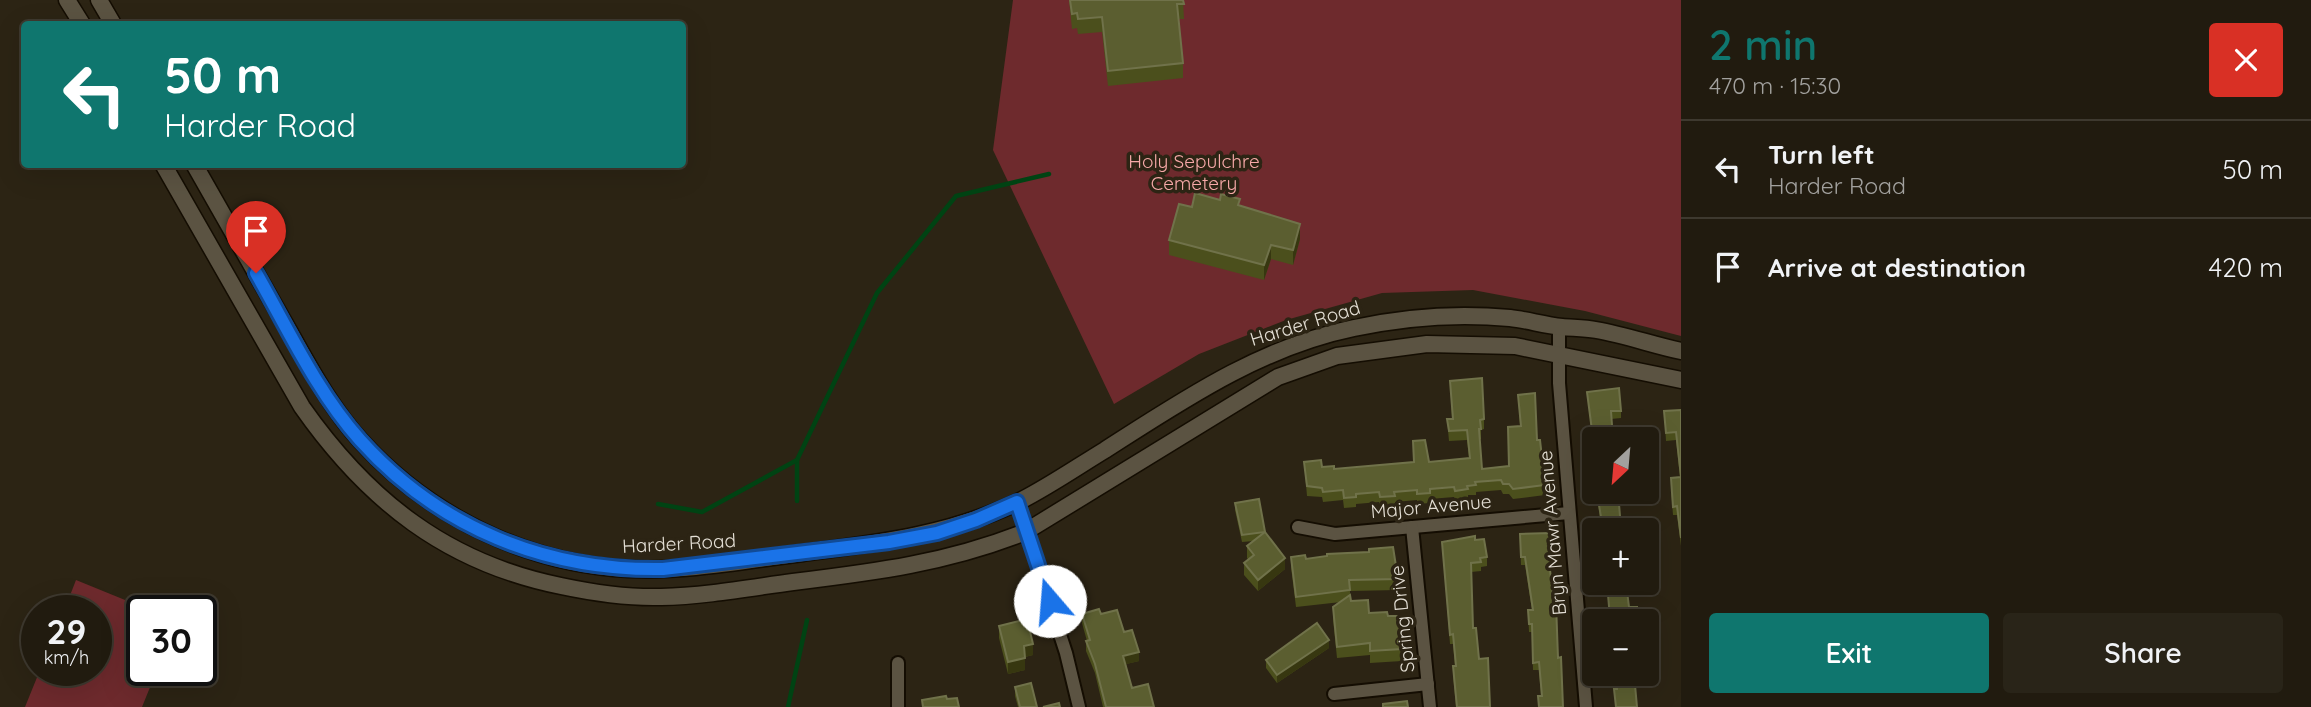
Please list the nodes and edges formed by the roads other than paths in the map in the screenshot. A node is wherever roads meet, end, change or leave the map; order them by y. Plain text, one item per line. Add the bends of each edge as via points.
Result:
1 (67, 0) edge
2 (99, 0) edge
3 (80, 21) edge
4 (111, 21) edge
5 (165, 168) edge
6 (196, 168) edge
7 (1559, 327) junction
8 (1681, 351) edge
9 (1558, 356) junction
10 (1681, 380) edge
11 (1017, 502) junction
12 (1569, 513) junction
13 (1298, 527) dead end
14 (1412, 527) junction
15 (1025, 532) junction
16 (898, 663) dead end
17 (1428, 684) junction
18 (1334, 694) dead end
19 (898, 707) edge
20 (1079, 707) edge
21 (1430, 707) edge
22 (1586, 707) edge

1 - 3 street
2 - 4 street
5 - 15 street via 327,443 405,518 477,560 534,580 591,592 660,597 902,568 975,551
6 - 11 street, Harder Road via 319,383 360,439 415,491 448,514 510,544 574,563 663,569 937,533
7 - 8 street, Harder Road via 1596,330
7 - 9 street
7 - 11 street, Harder Road via 1513,318 1437,315 1351,328 1284,348 1209,385 1050,486
9 - 10 street
9 - 12 street, Bryn Mawr Avenue
9 - 15 street via 1515,346 1427,344 1337,356 1278,377
11 - 15 street
12 - 14 street, Major Avenue
12 - 22 street, Bryn Mawr Avenue
13 - 14 street, Major Avenue via 1335,534
14 - 17 street, Spring Drive
15 - 20 street via 1066,653
16 - 19 street
17 - 18 street
17 - 21 street, Spring Drive

